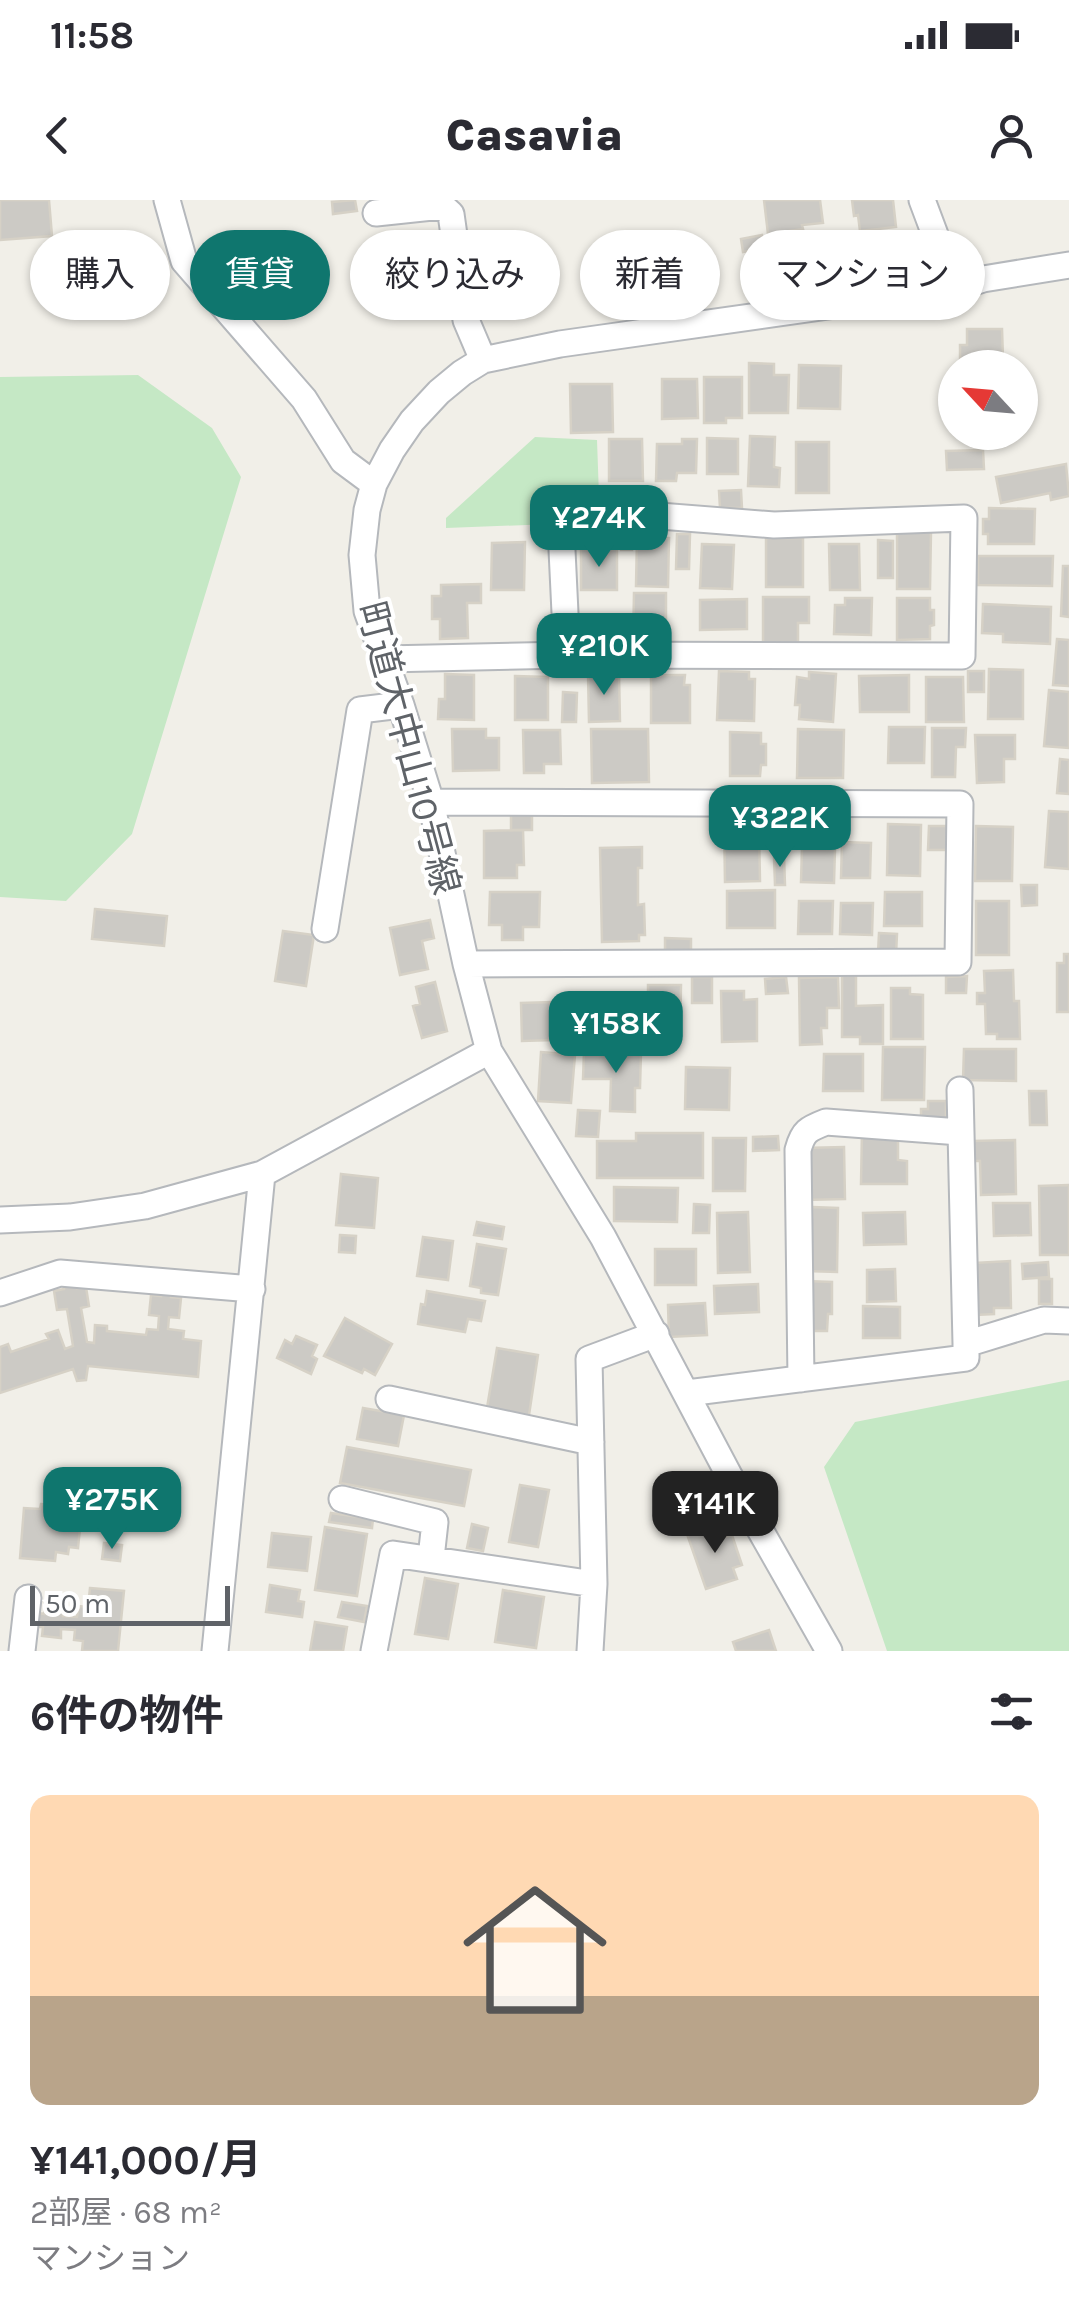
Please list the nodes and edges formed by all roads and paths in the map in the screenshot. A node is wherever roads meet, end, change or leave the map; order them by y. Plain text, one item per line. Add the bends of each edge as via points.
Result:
1 (166, 200) edge
2 (922, 200) edge
3 (376, 213) dead end
4 (933, 230) edge
5 (1069, 266) edge
6 (985, 280) edge
7 (740, 318) edge
8 (483, 360) junction
9 (374, 484) junction
10 (567, 655) junction
11 (385, 660) junction
12 (400, 705) junction
13 (431, 802) junction
14 (325, 929) dead end
15 (466, 964) junction
16 (489, 1052) junction
17 (960, 1090) dead end
18 (960, 1132) junction
19 (262, 1174) junction
20 (0, 1220) edge
21 (252, 1290) junction
22 (0, 1293) edge
23 (1069, 1322) edge
24 (656, 1334) junction
25 (966, 1344) junction
26 (801, 1379) junction
27 (687, 1393) junction
28 (389, 1399) dead end
29 (591, 1442) junction
30 (342, 1499) dead end
31 (431, 1558) junction
32 (594, 1584) junction
33 (28, 1598) dead end
34 (22, 1651) edge
35 (215, 1651) edge
36 (374, 1651) edge
37 (590, 1651) edge
38 (829, 1651) edge

1 - 9 street via 184,261 304,400 343,462
2 - 4 street
3 - 8 street via 442,206 451,214 466,320
5 - 6 street, 町道大中山10号線
7 - 8 street, 町道大中山10号線
8 - 9 street, 町道大中山10号線 via 412,421
9 - 11 street, 町道大中山10号線 via 362,555 367,612
10 - 10 street via 962,656 964,518 774,525 571,509 562,530
10 - 11 street
11 - 12 street, 町道大中山10号線
12 - 13 street, 町道大中山10号線
12 - 14 street via 360,710
13 - 15 street, 町道大中山10号線
13 - 15 street via 960,804 958,962
15 - 16 street, 町道大中山10号線
16 - 19 street
16 - 24 street, 町道大中山10号線
17 - 18 street
18 - 25 street
18 - 26 street via 826,1122 801,1140
19 - 20 street via 145,1206
19 - 21 street
21 - 22 street via 60,1273
21 - 35 street
23 - 25 street via 1044,1320
24 - 27 street, 町道大中山10号線
24 - 29 street via 589,1360
25 - 26 street via 966,1358
26 - 27 street
27 - 38 street, 町道大中山10号線
28 - 29 street
29 - 32 street
30 - 31 street via 435,1522
31 - 32 street
31 - 36 street via 392,1554
32 - 37 street
33 - 34 street

